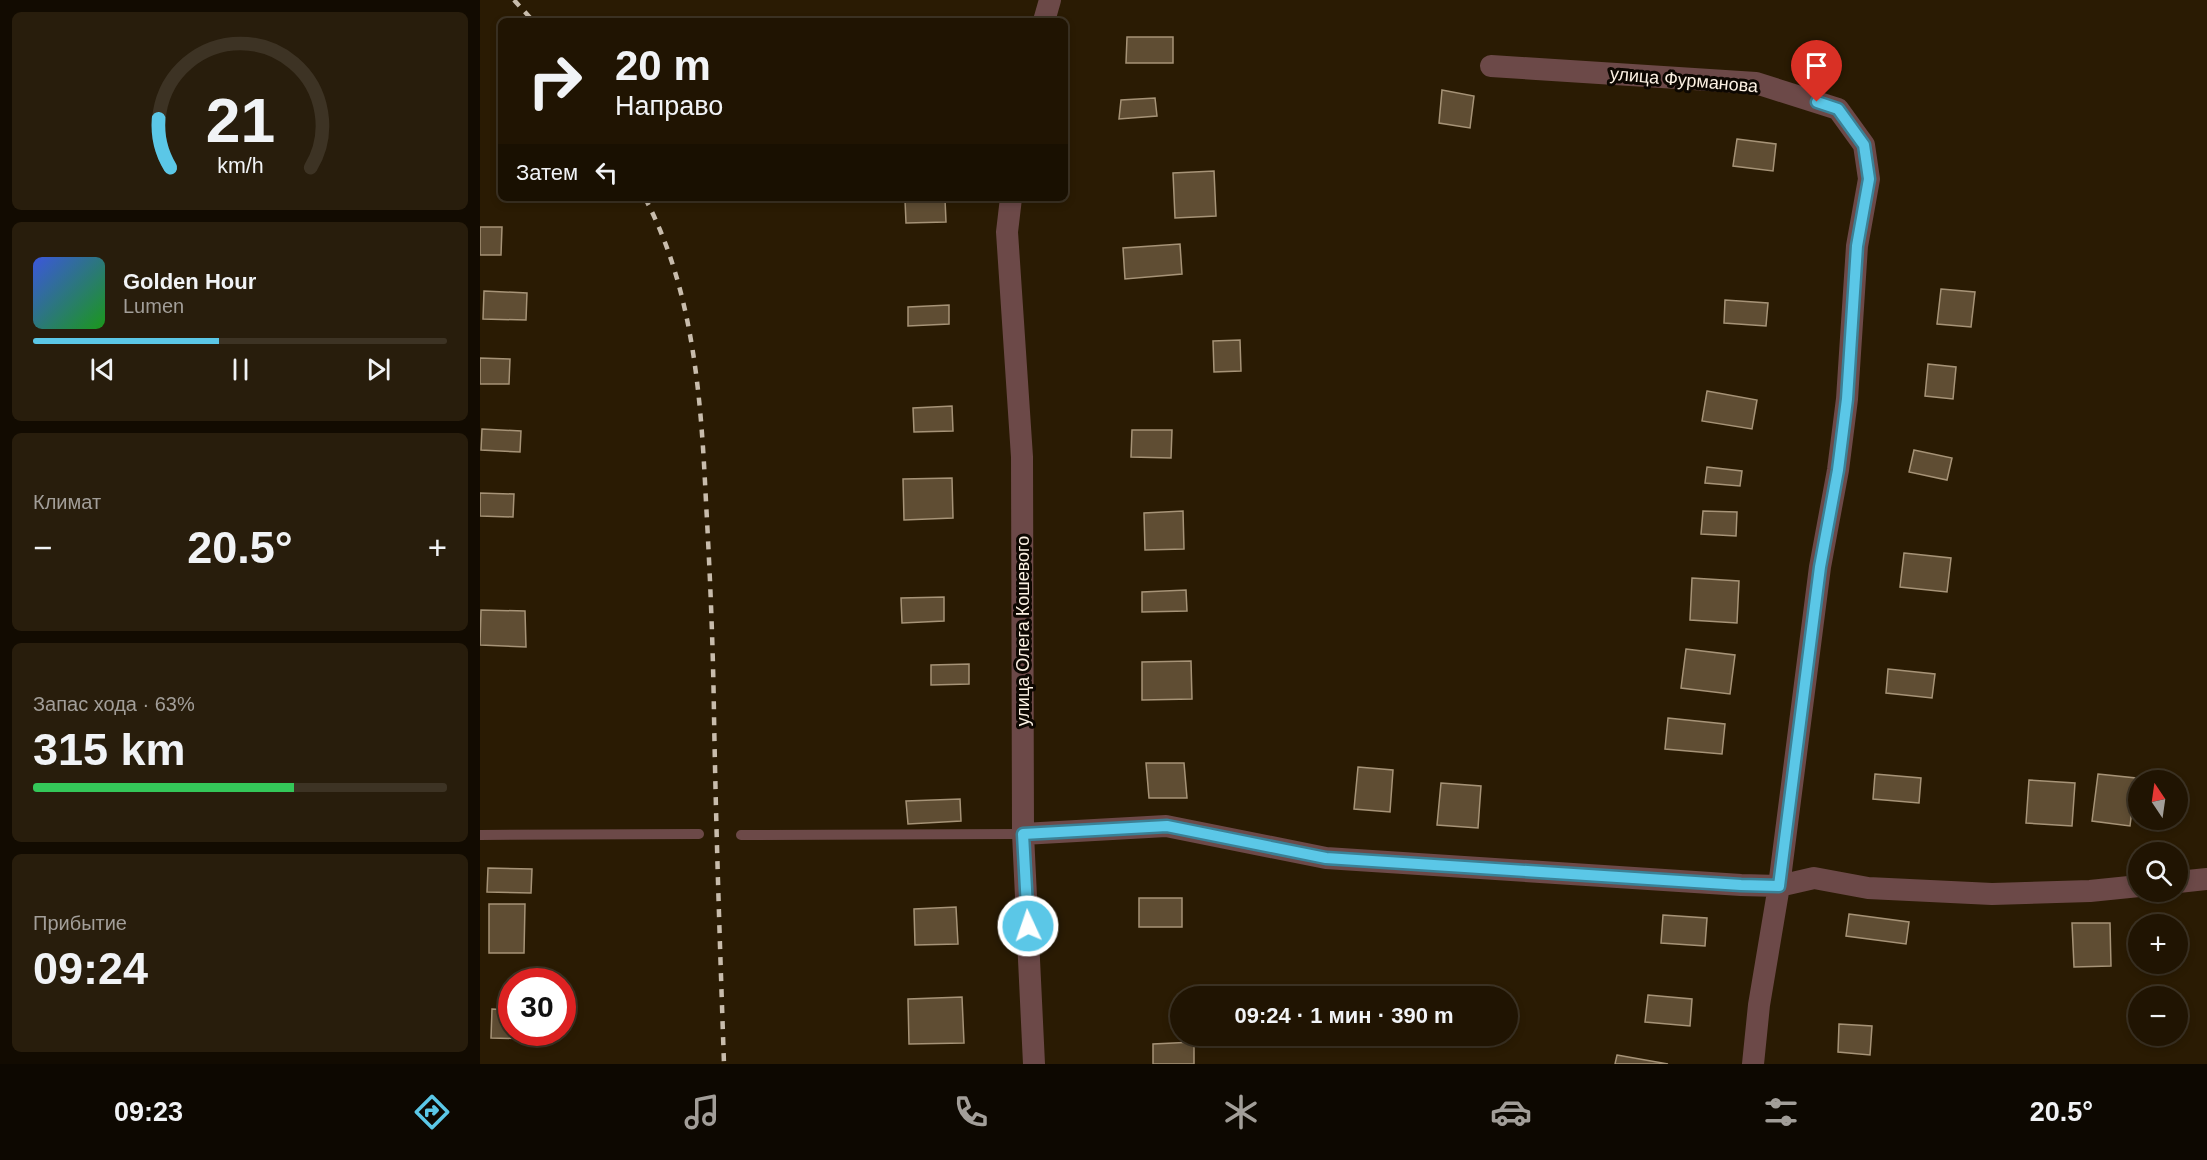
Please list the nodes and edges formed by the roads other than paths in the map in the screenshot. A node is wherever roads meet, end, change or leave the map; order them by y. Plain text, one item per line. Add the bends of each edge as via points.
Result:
1 (1050, 0) edge
2 (1045, 18) edge
3 (1491, 66) dead end
4 (1011, 201) edge
5 (699, 834) dead end
6 (1023, 834) junction
7 (480, 835) edge
8 (741, 835) dead end
9 (2207, 879) edge
10 (2188, 881) edge
11 (1779, 886) junction
12 (2128, 887) edge
13 (1034, 1064) edge
14 (1753, 1064) edge

1 - 2 street
3 - 11 street, улица Фурманова via 1756,83 1838,109 1864,145 1869,179 1857,246 1847,399 1820,567
4 - 6 street, улица Олега Кошевого via 1007,232 1022,457
5 - 7 lane
6 - 8 lane
6 - 11 street via 1167,826 1326,858
6 - 13 street, улица Олега Кошевого
9 - 10 street
11 - 12 street via 1814,878 1868,888 1992,894
11 - 14 street, улица Фурманова

